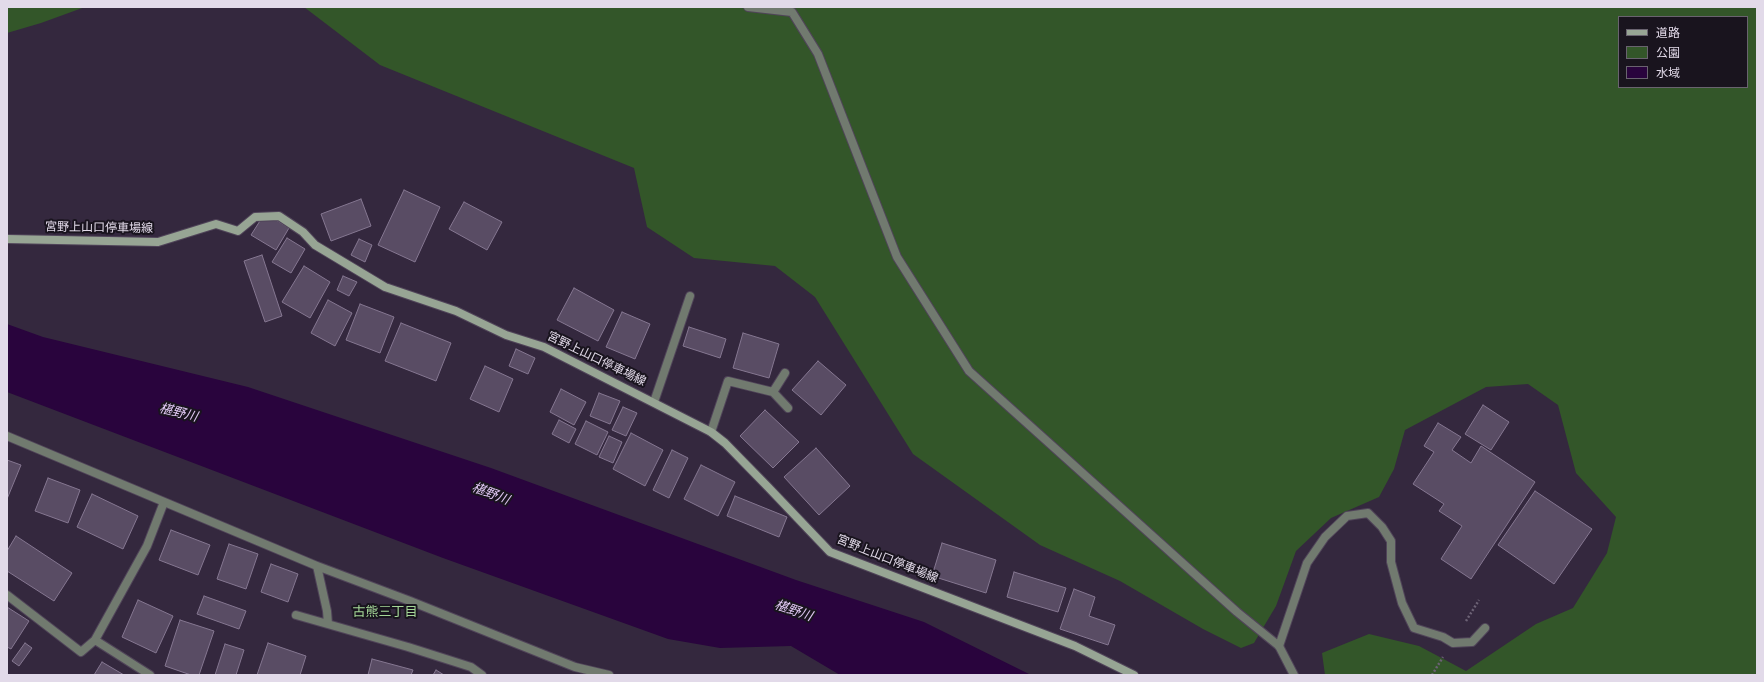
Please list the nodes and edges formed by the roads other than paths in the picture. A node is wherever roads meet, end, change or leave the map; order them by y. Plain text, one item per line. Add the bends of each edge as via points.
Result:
1 (748, 7) edge
2 (7, 239) edge
3 (690, 296) dead end
4 (785, 373) dead end
5 (773, 392) junction
6 (654, 402) junction
7 (788, 408) dead end
8 (711, 432) junction
9 (7, 436) edge
10 (164, 502) junction
11 (317, 566) junction
12 (7, 596) edge
13 (296, 615) dead end
14 (328, 624) junction
15 (1485, 628) dead end
16 (95, 640) junction
17 (1279, 646) junction
18 (150, 675) edge
19 (482, 675) edge
20 (609, 675) edge
21 (1134, 675) edge
22 (1294, 675) edge

1 - 17 street via 792,12 818,54 897,257 969,371 1237,612
2 - 6 main road, 宮野上山口停車場線 via 158,242 216,224 238,231 255,217 279,216 303,232 315,245 385,287 456,311 506,335 544,347
3 - 6 street
4 - 5 street
5 - 7 street
5 - 8 street via 728,381
6 - 8 main road, 宮野上山口停車場線
8 - 21 main road, 宮野上山口停車場線 via 725,443 830,552 1075,646
9 - 10 street
10 - 11 street
10 - 16 street via 147,546
11 - 14 street via 328,611
11 - 20 street via 575,667
12 - 16 street via 81,652
13 - 14 street
14 - 19 street via 471,667
15 - 17 street via 1472,642 1452,643 1443,637 1414,628 1402,603 1391,562 1391,541 1368,513 1347,516 1325,537 1307,563
16 - 18 street
17 - 22 street

